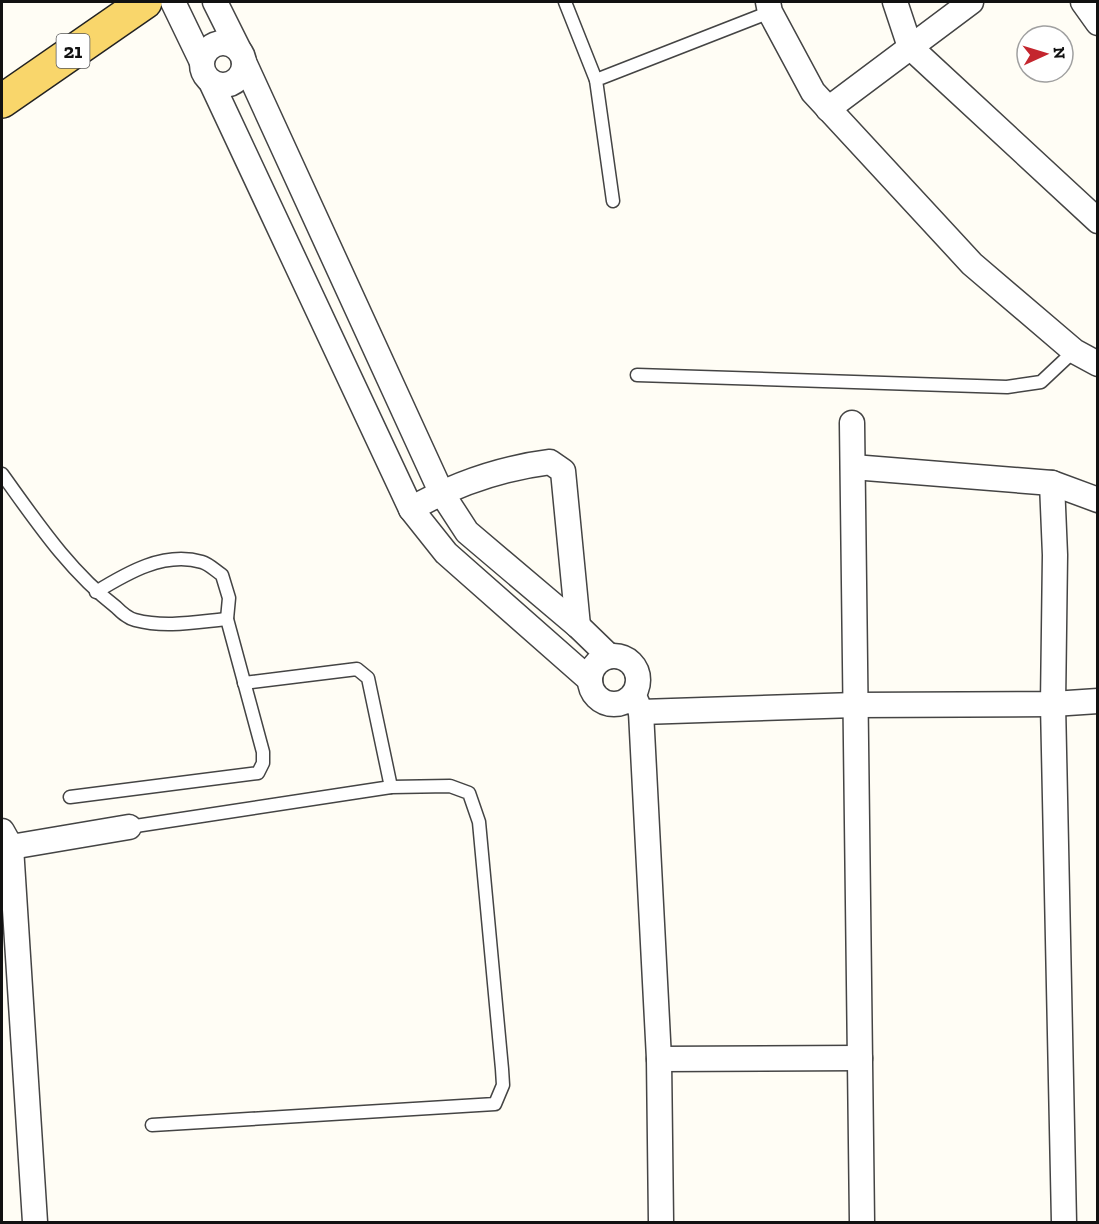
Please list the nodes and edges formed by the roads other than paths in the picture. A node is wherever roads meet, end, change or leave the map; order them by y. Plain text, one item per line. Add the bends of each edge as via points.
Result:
1 (146, 2) edge
2 (173, 2) edge
3 (214, 2) edge
4 (566, 2) edge
5 (895, 2) edge
6 (971, 2) edge
7 (1083, 2) edge
8 (769, 7) edge
9 (1098, 23) edge
10 (910, 47) junction
11 (242, 56) junction
12 (201, 60) junction
13 (596, 80) junction
14 (211, 82) junction
15 (2, 101) edge
16 (828, 109) junction
17 (613, 201) dead end
18 (1098, 221) edge
19 (1074, 351) junction
20 (1098, 364) edge
21 (637, 375) dead end
22 (852, 423) dead end
23 (853, 467) junction
24 (2, 474) edge
25 (1052, 483) junction
26 (441, 492) junction
27 (1098, 500) edge
28 (411, 509) junction
29 (96, 592) junction
30 (227, 619) junction
31 (578, 626) junction
32 (609, 656) junction
33 (590, 680) junction
34 (244, 683) junction
35 (1098, 701) edge
36 (637, 704) junction
37 (1053, 704) junction
38 (855, 705) junction
39 (391, 788) junction
40 (70, 797) dead end
41 (129, 827) joint
42 (6, 839) edge
43 (860, 1058) junction
44 (659, 1059) junction
45 (152, 1125) dead end
46 (35, 1222) edge
47 (661, 1222) edge
48 (862, 1222) edge
49 (1064, 1222) edge

1 - 15 main road, 21
2 - 12 street
3 - 11 street
4 - 13 lane
5 - 10 street
6 - 10 street
7 - 9 street
8 - 13 lane
8 - 16 street via 813,92
10 - 16 street
10 - 18 street
11 - 12 street via 231,44 213,44
11 - 14 street via 242,74 234,82 222,86
11 - 26 street
12 - 14 street via 205,77
13 - 17 lane
14 - 28 street
16 - 19 street via 972,264
19 - 20 street
19 - 21 lane via 1041,381 1007,387
22 - 23 street
23 - 25 street
23 - 38 street
24 - 29 lane via 62,555
25 - 27 street
25 - 37 street
26 - 28 street
26 - 31 street via 468,532
26 - 31 street via 523,465 550,462 563,471
28 - 33 street via 446,553
29 - 30 lane via 131,619 153,624
29 - 30 lane via 126,573 150,565 176,560 203,562 222,575 229,598
30 - 34 lane
31 - 32 street
32 - 33 street via 599,660
32 - 36 street via 624,657 635,667 639,681
33 - 36 street via 592,691 600,700 612,705
34 - 39 lane via 357,669 368,678
34 - 40 lane via 263,752 258,772
35 - 37 street
36 - 38 street
36 - 44 street
37 - 38 street
37 - 49 street
38 - 43 street
39 - 41 lane
39 - 45 lane via 450,786 469,794 479,822 503,1086 495,1104
41 - 42 street
42 - 46 street
43 - 44 street
43 - 48 street
44 - 47 street

